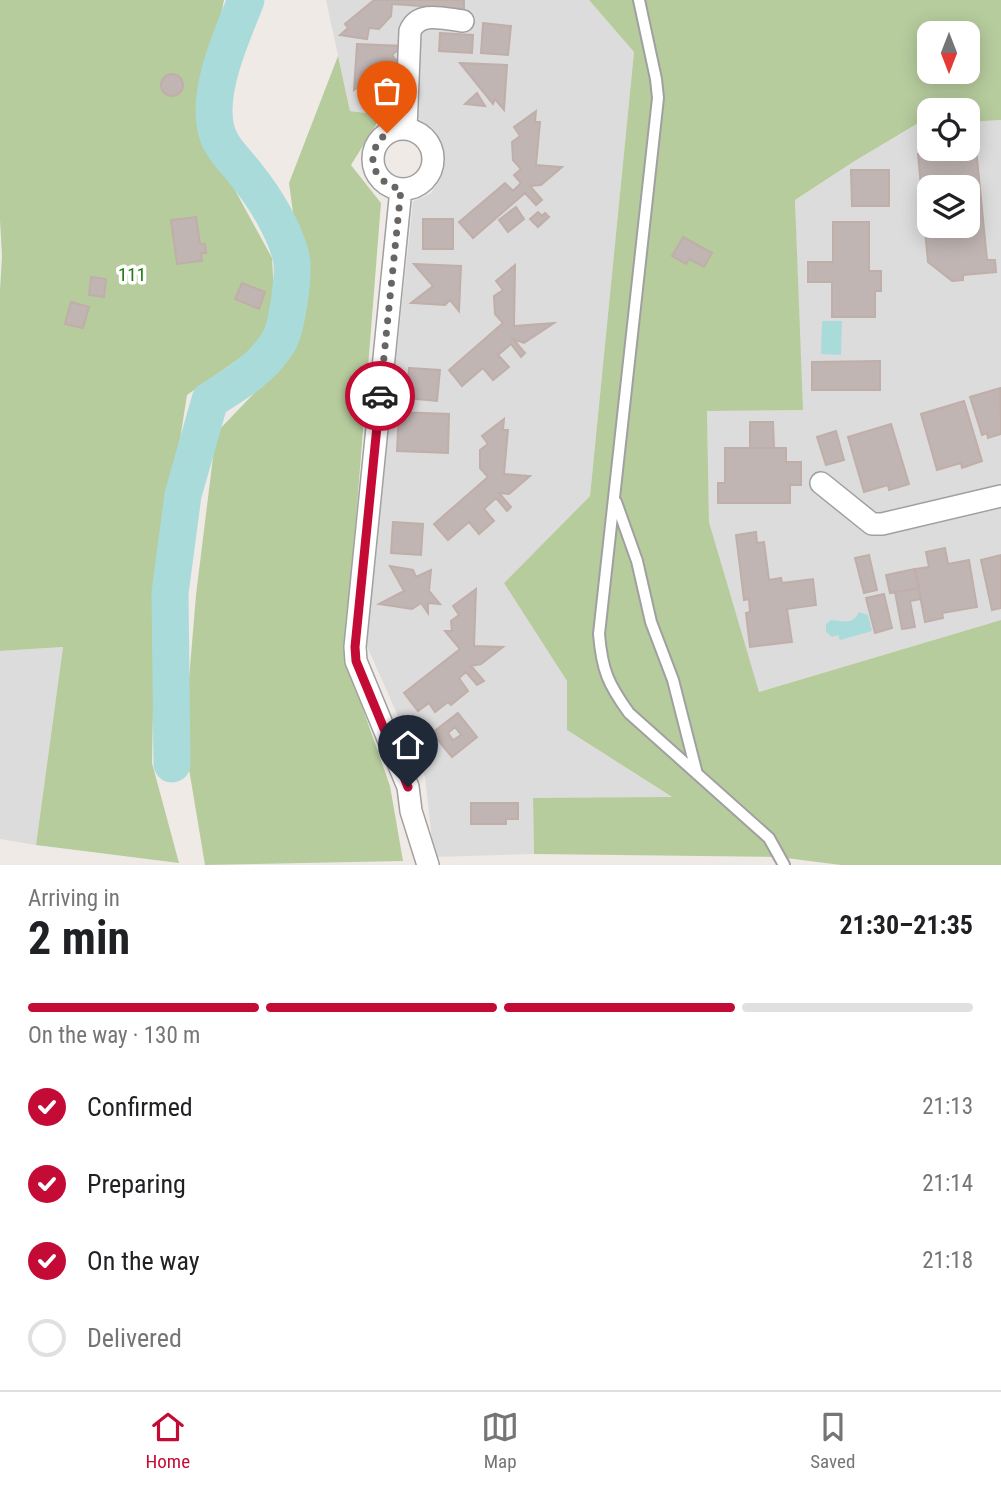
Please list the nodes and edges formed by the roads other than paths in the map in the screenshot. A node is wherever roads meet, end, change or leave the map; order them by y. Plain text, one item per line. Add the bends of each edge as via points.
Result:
1 (639, 0) edge
2 (463, 21) dead end
3 (406, 129) junction
4 (401, 189) junction
5 (821, 483) dead end
6 (1001, 496) edge
7 (614, 498) junction
8 (697, 774) junction
9 (428, 865) edge
10 (784, 865) edge

1 - 7 lane via 658,98
2 - 3 street via 423,17 414,22
3 - 4 street via 424,138 432,166 420,183
3 - 4 street via 387,133 373,157 377,175
4 - 9 street via 355,647 356,661 408,787
5 - 6 street via 872,524
7 - 8 lane via 673,680
7 - 8 lane via 599,634 602,663 614,693 629,713
8 - 10 lane via 769,838

